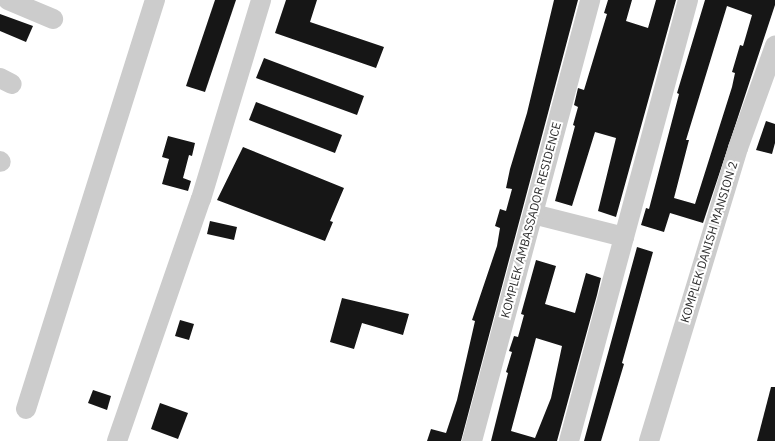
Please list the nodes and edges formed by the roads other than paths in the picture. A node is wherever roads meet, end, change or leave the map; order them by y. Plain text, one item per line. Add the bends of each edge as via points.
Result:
1 (8, 0) edge
2 (155, 0) edge
3 (261, 0) edge
4 (590, 0) edge
5 (688, 0) edge
6 (53, 19) dead end
7 (775, 46) edge
8 (533, 214) junction
9 (624, 237) junction
10 (26, 409) dead end
11 (117, 441) edge
12 (472, 441) edge
13 (569, 441) edge
14 (649, 441) edge

1 - 6 street
2 - 10 street
3 - 11 street via 198,206
4 - 8 street, KOMPLEK AMBASSADOR RESIDENCE
5 - 9 street
7 - 14 street, KOMPLEK DANISH MANSION 2 via 738,148
8 - 9 street
8 - 12 street, KOMPLEK AMBASSADOR RESIDENCE
9 - 13 street

